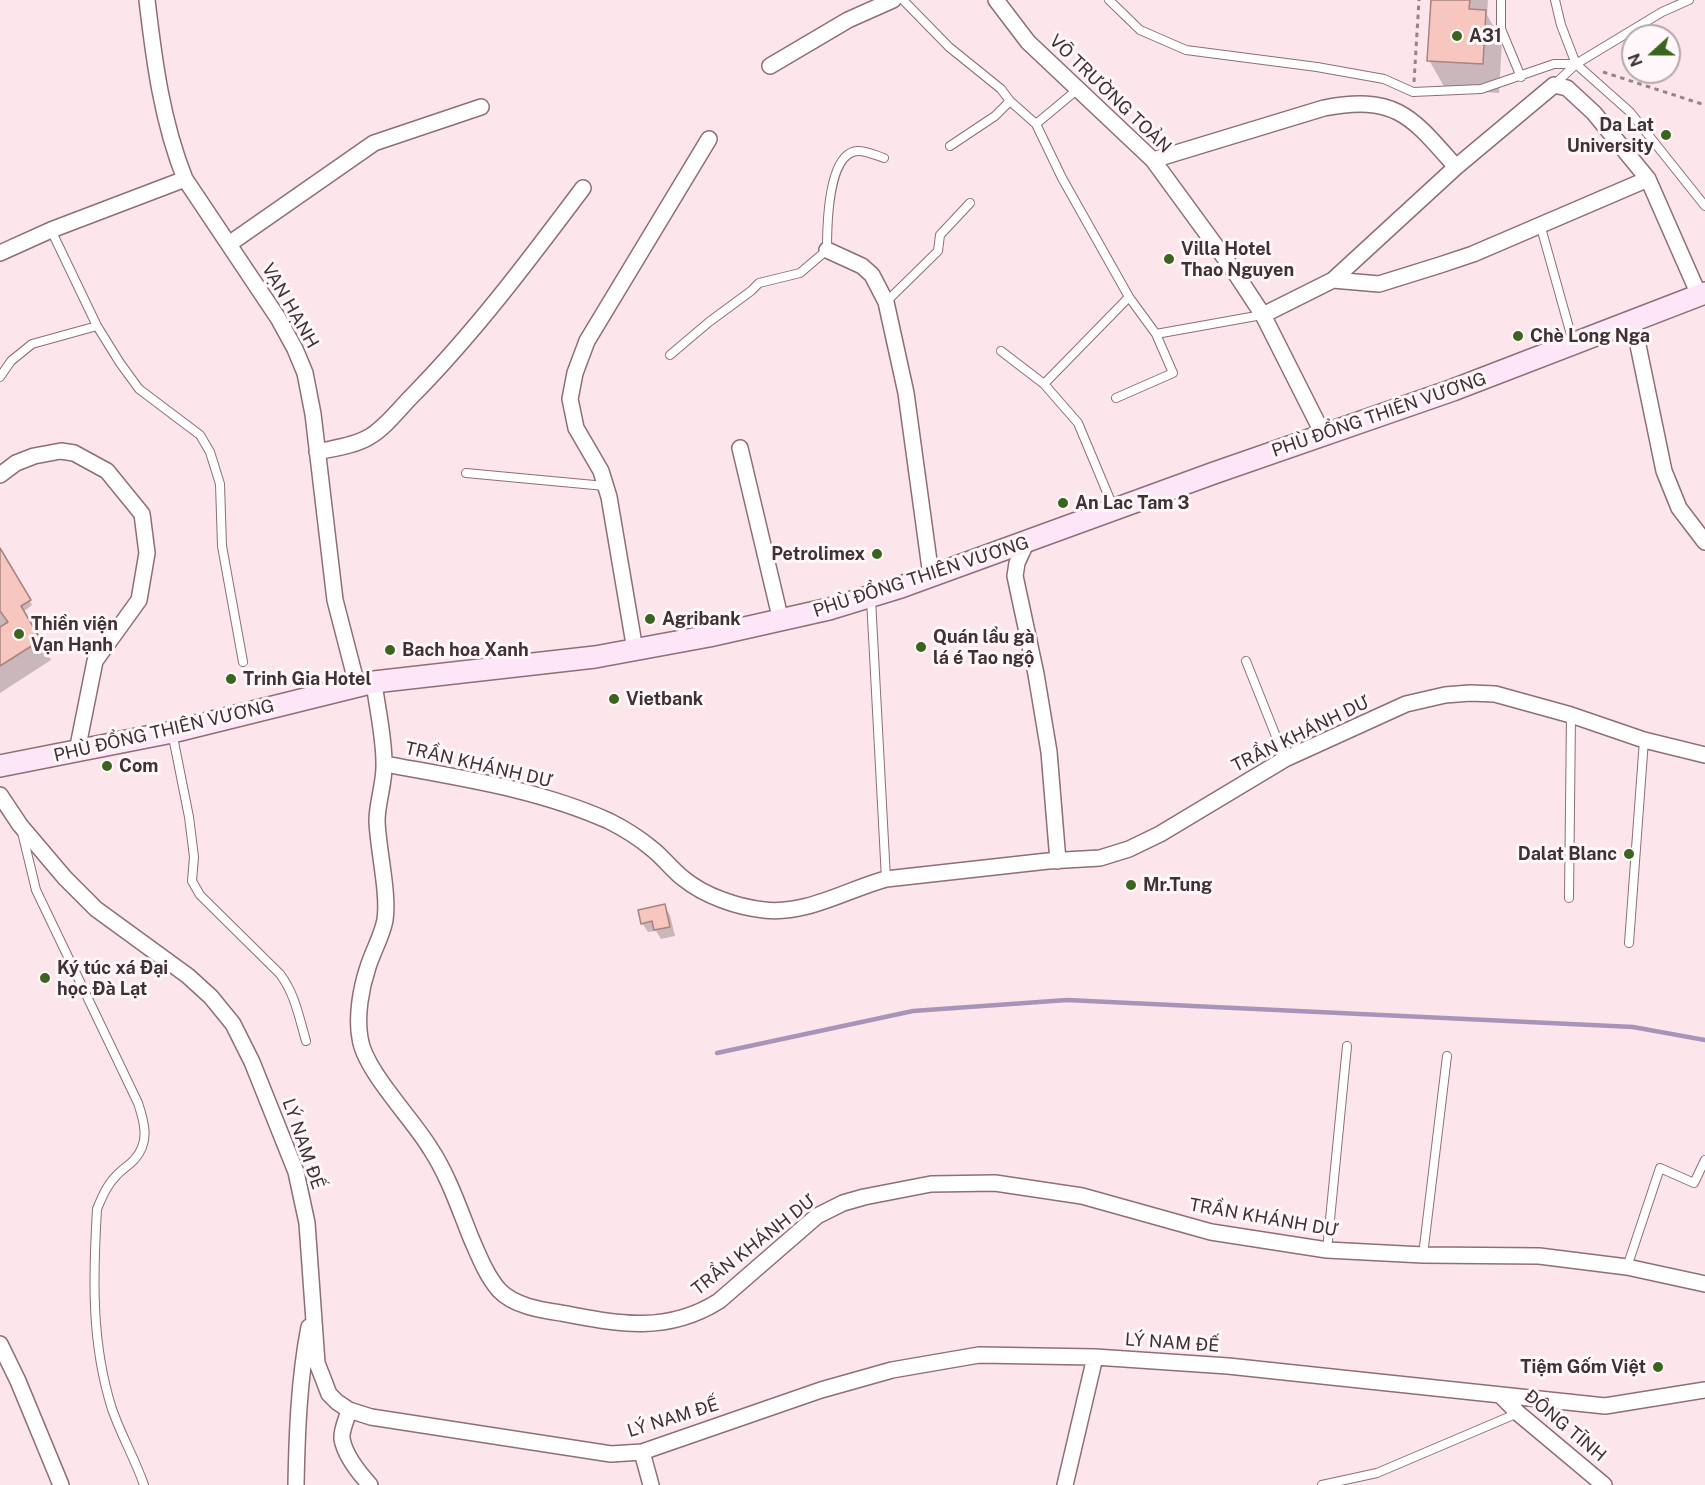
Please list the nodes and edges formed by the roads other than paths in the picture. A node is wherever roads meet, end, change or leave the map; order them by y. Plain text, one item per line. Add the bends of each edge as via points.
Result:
1 (147, 0) edge
2 (893, 0) edge
3 (903, 0) edge
4 (996, 0) edge
5 (1109, 0) edge
6 (1501, 0) edge
7 (1555, 0) edge
8 (1689, 0) edge
9 (1575, 64) junction
10 (770, 66) dead end
11 (1521, 77) junction
12 (1554, 85) junction
13 (1078, 89) junction
14 (1010, 101) junction
15 (481, 107) dead end
16 (1036, 124) junction
17 (709, 139) dead end
18 (950, 146) dead end
19 (885, 158) dead end
20 (1153, 160) junction
21 (1456, 167) junction
22 (184, 178) junction
23 (1648, 179) junction
24 (583, 188) dead end
25 (970, 203) dead end
26 (1705, 206) edge
27 (1540, 225) junction
28 (51, 230) junction
29 (229, 244) junction
30 (826, 250) junction
31 (0, 253) edge
32 (1333, 280) junction
33 (1702, 294) edge
34 (1129, 297) junction
35 (886, 302) junction
36 (1263, 315) junction
37 (1633, 321) junction
38 (97, 326) junction
39 (1156, 334) junction
40 (1573, 343) junction
41 (1001, 351) dead end
42 (670, 355) dead end
43 (0, 377) edge
44 (1044, 384) junction
45 (1116, 398) dead end
46 (1323, 434) junction
47 (740, 448) dead end
48 (317, 452) junction
49 (466, 473) dead end
50 (0, 475) edge
51 (606, 486) junction
52 (1114, 510) junction
53 (1027, 541) junction
54 (1705, 542) edge
55 (930, 576) junction
56 (871, 597) junction
57 (781, 621) junction
58 (635, 650) junction
59 (1246, 661) dead end
60 (243, 662) dead end
61 (365, 684) junction
62 (1571, 716) junction
63 (172, 732) junction
64 (1644, 740) junction
65 (77, 751) junction
66 (1705, 755) edge
67 (1285, 759) junction
68 (385, 764) junction
69 (0, 766) edge
70 (0, 795) edge
71 (20, 825) junction
72 (1058, 861) junction
73 (886, 879) junction
74 (1569, 898) dead end
75 (1629, 943) dead end
76 (306, 1041) dead end
77 (1347, 1046) dead end
78 (1447, 1056) dead end
79 (1705, 1160) edge
80 (1327, 1250) junction
81 (1423, 1255) junction
82 (1627, 1267) junction
83 (1705, 1284) edge
84 (313, 1309) junction
85 (0, 1344) edge
86 (1095, 1357) junction
87 (1705, 1390) edge
88 (1502, 1397) junction
89 (350, 1410) junction
90 (1518, 1413) junction
91 (642, 1452) junction
92 (61, 1485) edge
93 (144, 1485) edge
94 (296, 1485) edge
95 (370, 1485) edge
96 (651, 1485) edge
97 (1064, 1485) edge
98 (1322, 1485) edge
99 (1604, 1485) edge

1 - 22 street, VẠN HẠNH via 167,125
2 - 10 street via 848,20
3 - 14 lane
4 - 13 street, VÕ TRƯỜNG TOẢN via 1028,42
5 - 11 lane via 1140,30 1186,50 1384,79 1413,92 1481,89
6 - 11 lane via 1501,29
7 - 9 lane
8 - 9 lane
9 - 11 lane via 1554,64
9 - 12 lane
9 - 26 lane via 1630,112
12 - 21 street
12 - 23 street via 1567,88 1594,113
13 - 16 lane
13 - 20 street, VÕ TRƯỜNG TOẢN
14 - 16 lane
14 - 18 lane
15 - 29 street via 375,143
16 - 34 lane
17 - 51 street via 587,341 574,373 570,399 576,428
19 - 30 lane via 853,152 839,168 831,188
20 - 21 street via 1324,108 1378,104 1408,116
20 - 36 street, VÕ TRƯỜNG TOẢN
21 - 32 street
22 - 28 street
22 - 29 street, VẠN HẠNH
23 - 27 street
23 - 33 street
24 - 48 street via 513,281 388,421 359,442
25 - 35 lane via 940,235 938,251
27 - 32 street via 1473,254 1379,284
27 - 40 lane
28 - 31 street
28 - 38 lane
29 - 48 street, VẠN HẠNH via 295,349 314,414
30 - 35 street via 862,266 872,275
30 - 42 lane via 800,273 759,283
32 - 36 street
33 - 37 main road, PHÙ ĐỔNG THIÊN VƯƠNG
34 - 39 lane
34 - 44 lane
35 - 55 street via 906,393
36 - 39 lane
36 - 46 street, VÕ TRƯỜNG TOẢN
37 - 40 main road, PHÙ ĐỔNG THIÊN VƯƠNG
37 - 54 street via 1664,471 1679,508
38 - 43 lane via 33,344 11,361
38 - 60 lane via 139,390 200,435 210,452 220,484 222,546
39 - 45 lane via 1173,373
40 - 46 main road, PHÙ ĐỔNG THIÊN VƯƠNG via 1453,390
41 - 44 lane
44 - 52 lane via 1078,423
46 - 52 main road, PHÙ ĐỔNG THIÊN VƯƠNG
47 - 57 street
48 - 61 street, VẠN HẠNH via 334,600
49 - 51 lane
50 - 65 street via 34,456 74,453 107,471 142,514 147,553 139,600 95,661
51 - 58 street
52 - 53 main road, PHÙ ĐỔNG THIÊN VƯƠNG
53 - 55 main road, PHÙ ĐỔNG THIÊN VƯƠNG
53 - 72 street via 1015,576 1049,752
55 - 56 main road, PHÙ ĐỔNG THIÊN VƯƠNG
56 - 57 main road, PHÙ ĐỔNG THIÊN VƯƠNG
56 - 73 lane
57 - 58 main road, PHÙ ĐỔNG THIÊN VƯƠNG
58 - 61 main road, PHÙ ĐỔNG THIÊN VƯƠNG
59 - 67 lane
61 - 63 main road, PHÙ ĐỔNG THIÊN VƯƠNG
61 - 68 street, TRẦN KHÁNH DƯ
62 - 64 street, TRẦN KHÁNH DƯ
62 - 67 street, TRẦN KHÁNH DƯ via 1495,694 1445,695 1406,704
62 - 74 lane
63 - 65 main road, PHÙ ĐỔNG THIÊN VƯƠNG
63 - 76 lane via 189,817 195,888 288,985
64 - 66 street, TRẦN KHÁNH DƯ
64 - 75 lane
65 - 69 main road, PHÙ ĐỔNG THIÊN VƯƠNG
67 - 72 street, TRẦN KHÁNH DƯ via 1129,849 1100,858
68 - 73 street, TRẦN KHÁNH DƯ via 533,794 609,821 652,848 685,880 735,905 765,910 800,909
68 - 80 street, TRẦN KHÁNH DƯ via 377,818 385,920 362,988 360,1039 383,1084 431,1149 481,1262 508,1297 535,1308 614,1323 634,1325 687,1317 719,1301 817,1216 864,1197 931,1184 995,1183 1082,1196 1211,1232
70 - 71 street, LÝ NAM ĐẾ
71 - 84 street, LÝ NAM ĐẾ via 96,909 188,976 233,1024 296,1172 307,1223
71 - 93 lane via 36,890 145,1125 142,1148 116,1176 97,1209 95,1328 112,1409
72 - 73 street, TRẦN KHÁNH DƯ
77 - 80 lane
78 - 81 lane
79 - 82 lane via 1694,1183 1660,1168
80 - 81 street, TRẦN KHÁNH DƯ
81 - 82 street, TRẦN KHÁNH DƯ via 1539,1256
82 - 83 street, TRẦN KHÁNH DƯ
84 - 89 street, LÝ NAM ĐẾ via 317,1364 329,1394
84 - 94 street via 303,1358
85 - 92 street
86 - 88 street, LÝ NAM ĐẾ via 1342,1377
86 - 91 street, LÝ NAM ĐẾ via 979,1355 892,1370 821,1390
86 - 97 street
87 - 88 street, LÝ NAM ĐẾ via 1605,1406
88 - 90 street, ĐÔNG TĨNH
89 - 91 street, LÝ NAM ĐẾ via 371,1417 586,1451
89 - 95 street via 342,1440
90 - 98 lane via 1377,1473
90 - 99 street, ĐÔNG TĨNH
91 - 96 street

